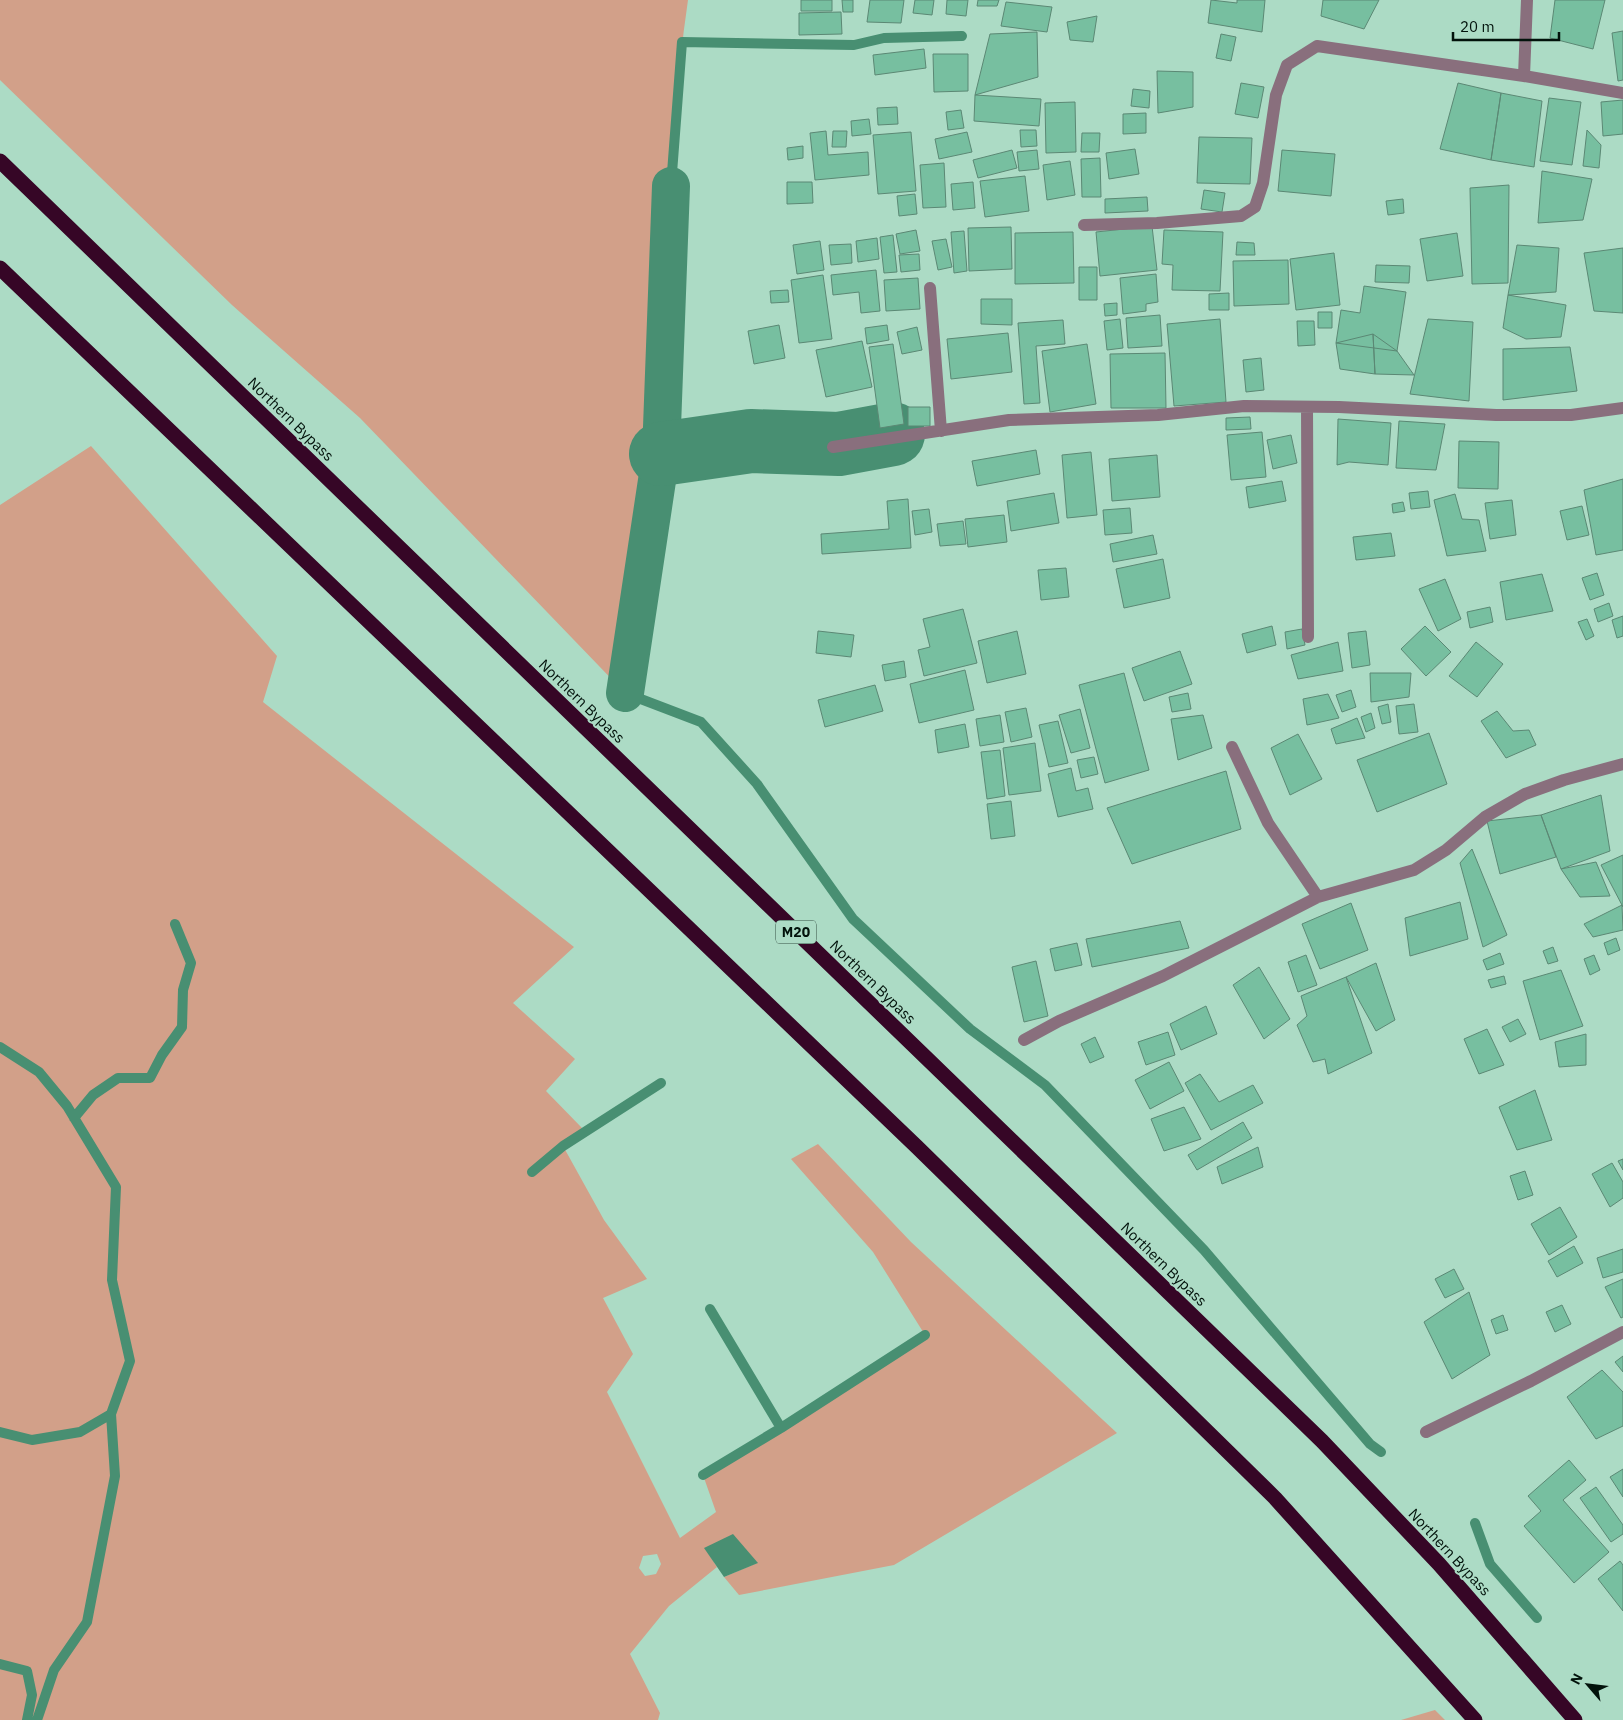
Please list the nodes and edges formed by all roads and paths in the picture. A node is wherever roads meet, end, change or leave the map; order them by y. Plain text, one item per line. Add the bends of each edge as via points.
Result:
1 (1527, 0) edge
2 (1524, 76) junction
3 (1623, 93) edge
4 (0, 161) edge
5 (1084, 225) dead end
6 (0, 268) edge
7 (930, 288) dead end
8 (1307, 407) junction
9 (1623, 408) edge
10 (941, 431) junction
11 (833, 447) dead end
12 (1308, 637) dead end
13 (1232, 747) dead end
14 (1623, 764) edge
15 (1318, 897) junction
16 (1024, 1040) dead end
17 (1623, 1332) edge
18 (1426, 1432) dead end
19 (1475, 1720) edge
20 (1575, 1720) edge

1 - 2 street
2 - 3 street
2 - 5 street via 1318,46 1287,65 1276,95 1263,183 1255,207 1241,216
4 - 20 highway, Northern Bypass / M20 via 1322,1442 1439,1564
6 - 19 highway via 917,1147 1261,1485
7 - 10 street
8 - 9 street via 1496,416 1571,414
8 - 10 street via 1244,406 1158,415 1009,420
8 - 12 street
10 - 11 street
13 - 15 street via 1268,823
14 - 15 street via 1525,794 1485,817 1446,850 1414,870
15 - 16 street via 1163,976 1059,1021
17 - 18 street

